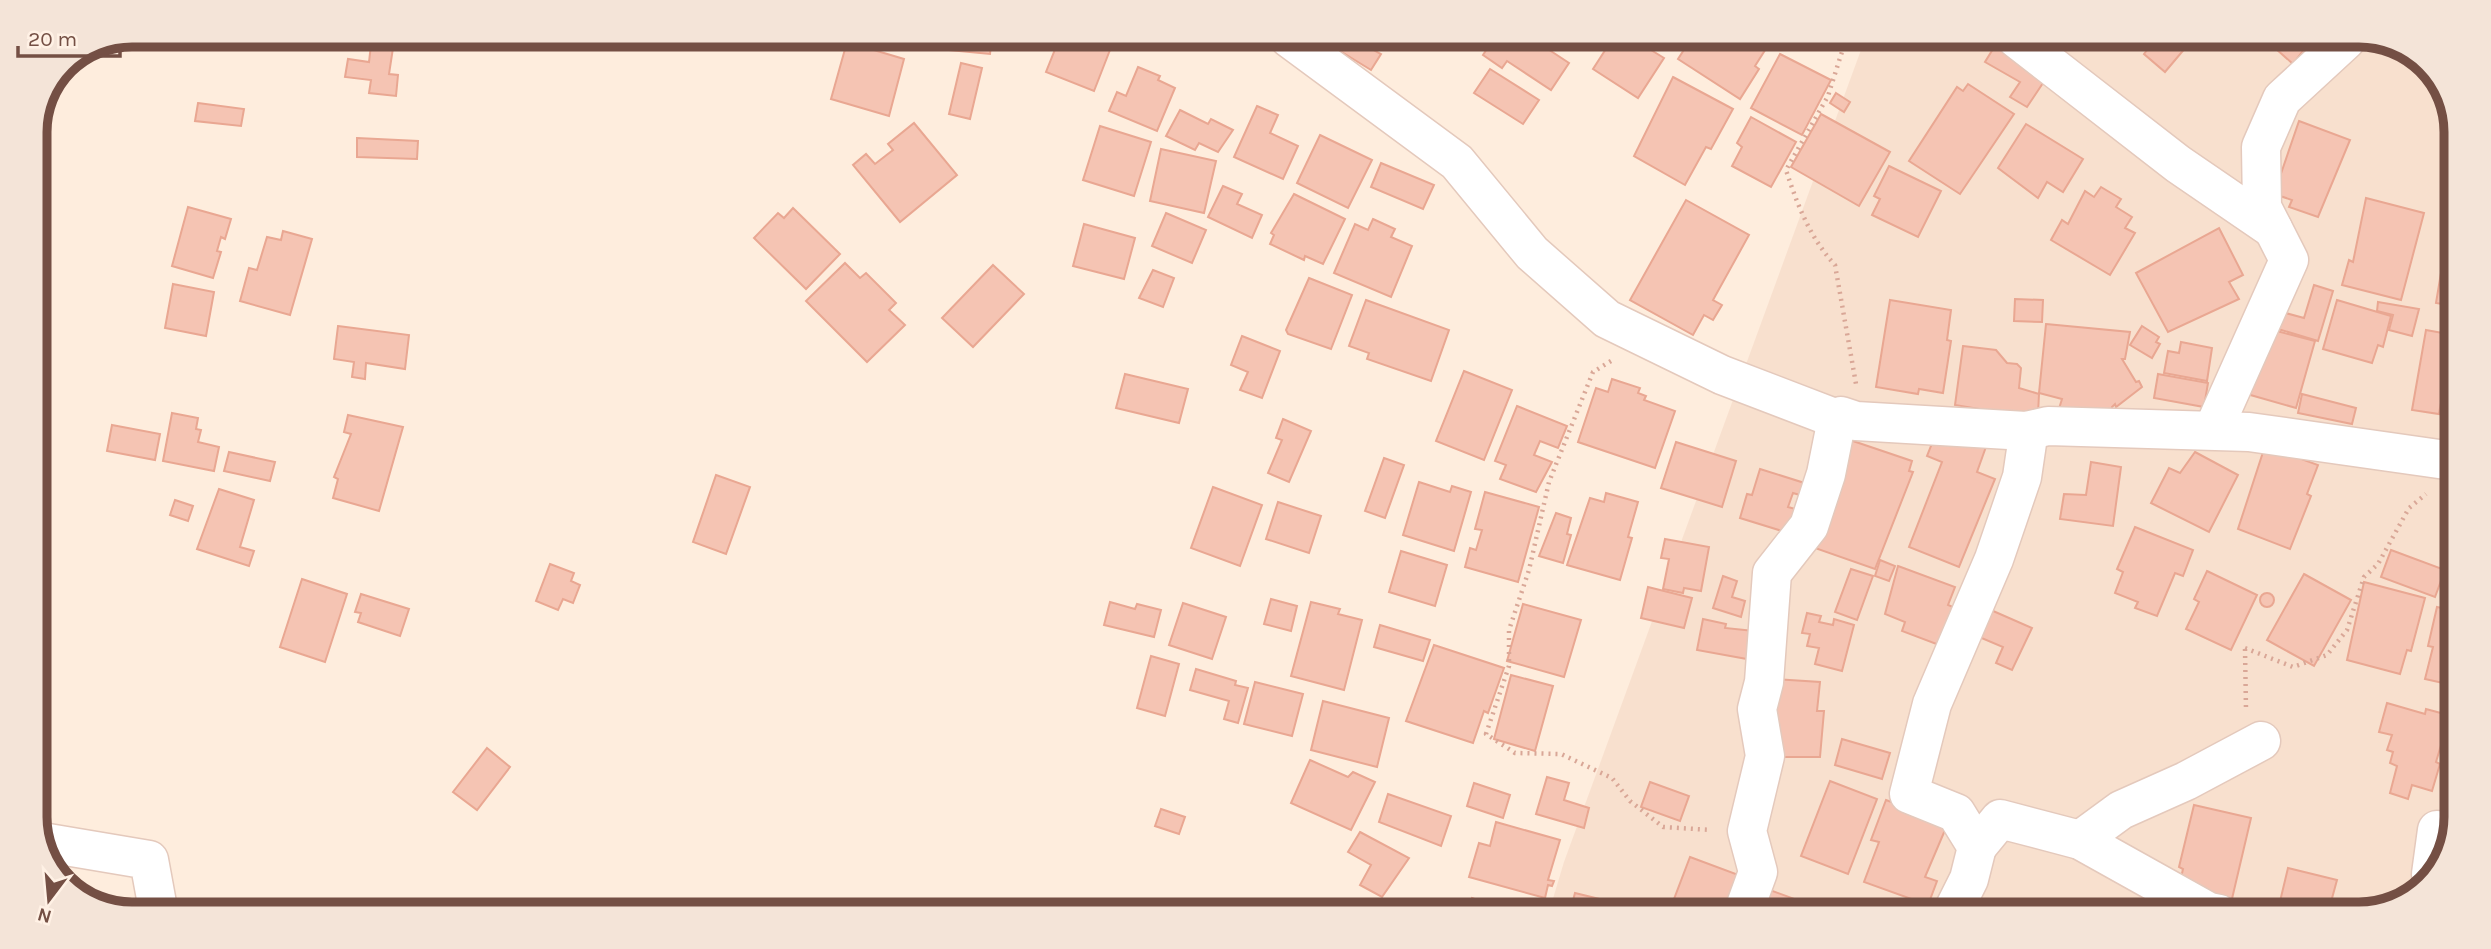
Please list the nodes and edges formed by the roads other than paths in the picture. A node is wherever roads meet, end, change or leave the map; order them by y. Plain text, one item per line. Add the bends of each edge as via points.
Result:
1 (1301, 47) edge
2 (2027, 47) edge
3 (2338, 47) edge
4 (2273, 229) junction
5 (1839, 418) junction
6 (2213, 430) junction
7 (2026, 431) junction
8 (2444, 473) edge
9 (2251, 745) road end
10 (2437, 830) dead end
11 (2080, 840) junction
12 (52, 844) edge
13 (1977, 847) junction
14 (2433, 856) edge
15 (157, 902) edge
16 (1747, 902) edge
17 (1958, 902) edge
18 (2191, 902) edge

1 - 5 street via 1457,162 1532,253 1607,319 1721,375
2 - 4 street via 2178,164
3 - 4 street via 2282,99 2261,147 2262,207
4 - 6 street via 2289,260
5 - 7 street
5 - 16 street via 1809,526 1772,573 1764,681 1757,709 1765,756 1747,831 1758,872
6 - 7 street via 2048,426
6 - 8 street via 2400,451
7 - 13 street via 2022,477 1994,559 1931,704 1909,794 1956,813
9 - 11 street via 2120,810
10 - 14 street
11 - 13 street via 2000,819
11 - 18 street
12 - 15 street via 149,860
13 - 17 street

